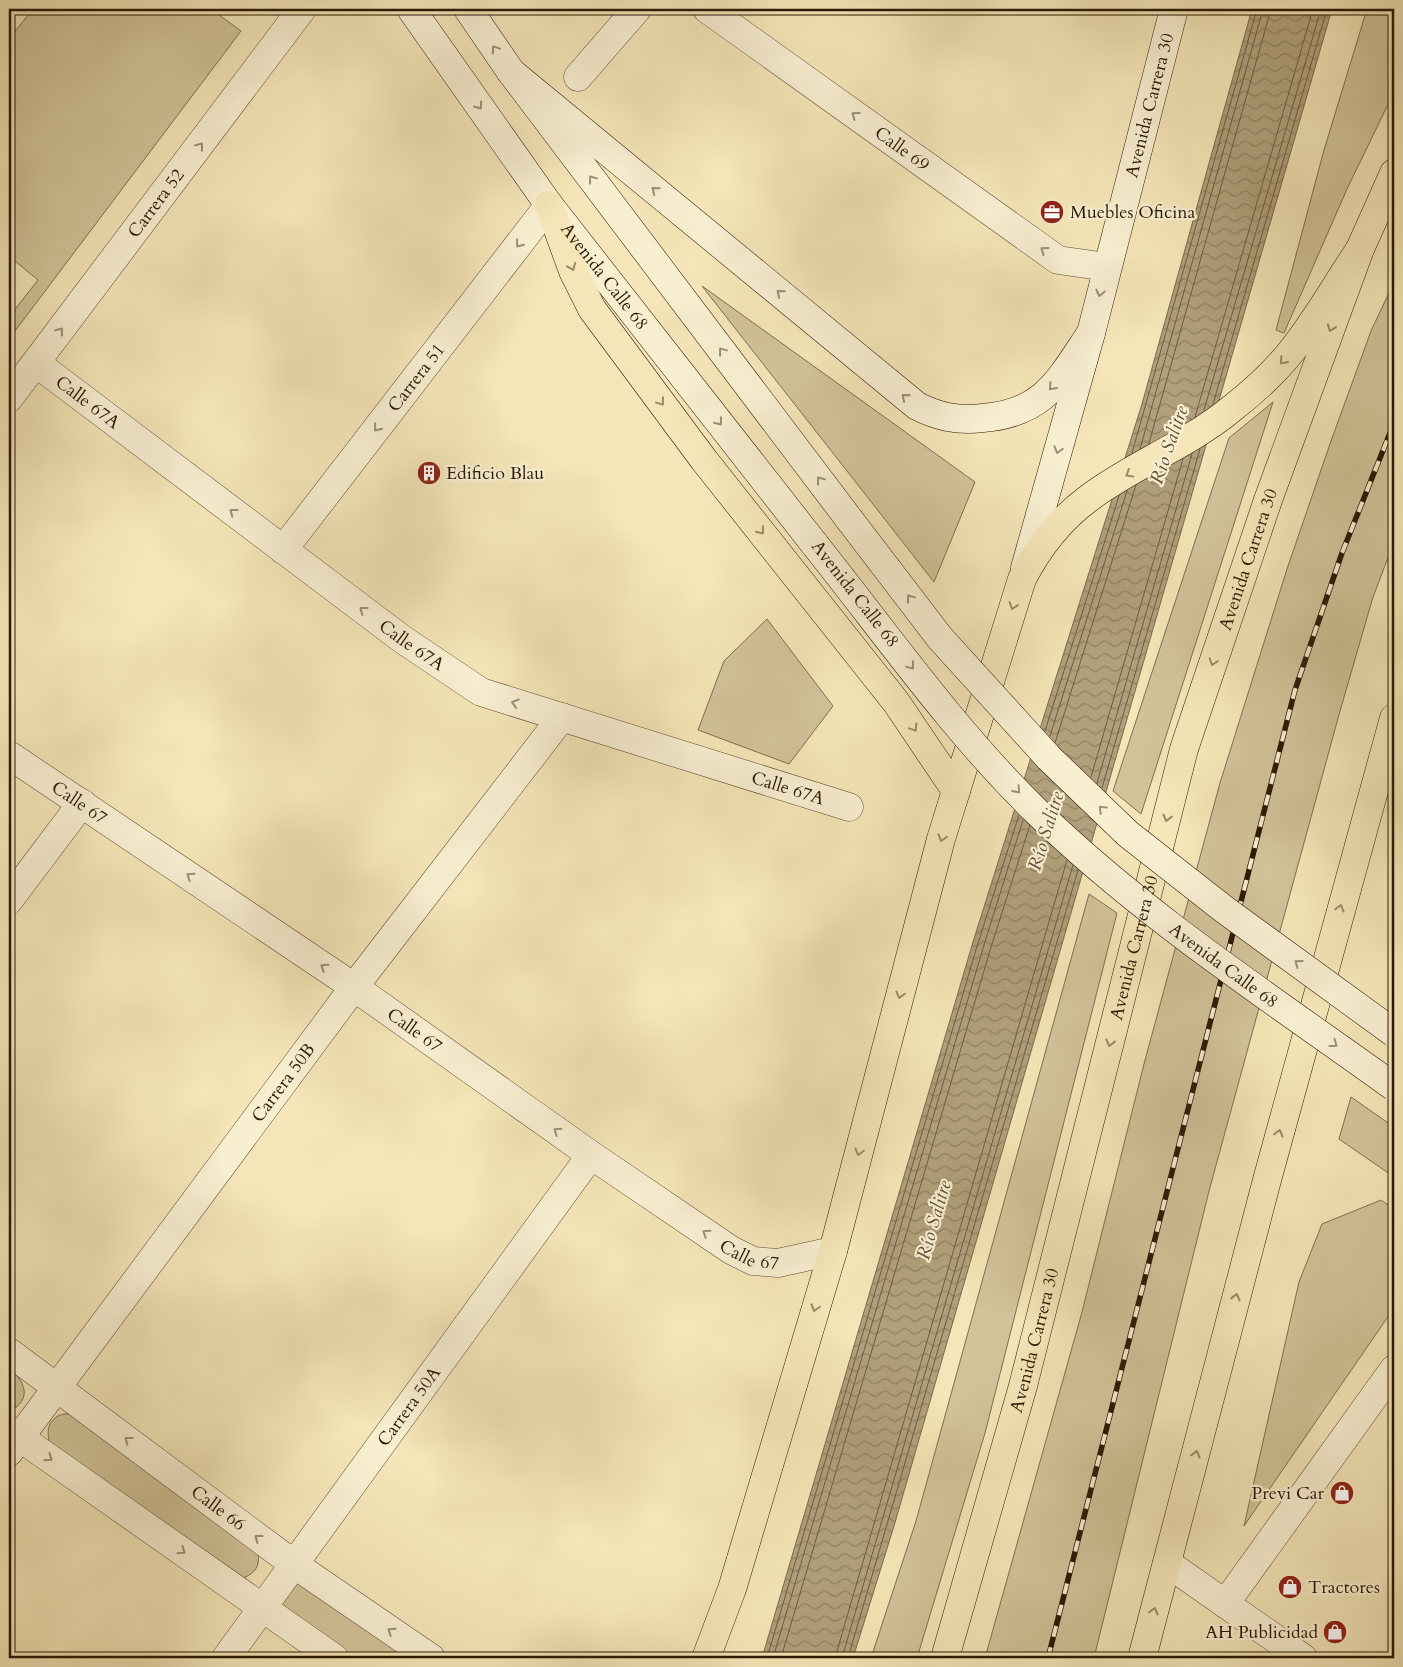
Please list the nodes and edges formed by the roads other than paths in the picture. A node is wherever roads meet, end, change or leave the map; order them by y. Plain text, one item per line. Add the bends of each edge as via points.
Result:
1 (302, 9) edge
2 (411, 9) edge
3 (468, 9) edge
4 (637, 9) edge
5 (707, 9) edge
6 (1174, 9) edge
7 (511, 72) junction
8 (578, 77) dead end
9 (1394, 173) edge
10 (549, 205) junction
11 (1360, 249) junction
12 (1107, 267) junction
13 (1091, 333) junction
14 (36, 363) junction
15 (9, 398) edge
16 (283, 550) junction
17 (1022, 579) junction
18 (562, 717) junction
19 (1394, 718) edge
20 (1388, 748) edge
21 (9, 755) edge
22 (956, 791) junction
23 (82, 803) junction
24 (850, 807) dead end
25 (9, 900) edge
26 (354, 987) junction
27 (1394, 1033) edge
28 (1394, 1087) edge
29 (591, 1155) junction
30 (833, 1251) junction
31 (9, 1352) edge
32 (1394, 1369) edge
33 (57, 1387) junction
34 (12, 1440) edge
35 (1167, 1563) junction
36 (295, 1565) junction
37 (732, 1589) junction
38 (1225, 1604) junction
39 (264, 1608) junction
40 (226, 1658) edge
41 (334, 1658) edge
42 (431, 1658) edge
43 (706, 1658) edge
44 (717, 1658) edge
45 (945, 1658) edge
46 (1142, 1658) edge
47 (1302, 1658) edge

14 -> 1 street, Carrera 52
2 -> 10 street, Avenida Calle 68
7 -> 3 street
4 - 8 street
12 -> 5 street, Calle 69 via 1058,260
6 - 12 street, Avenida Carrera 30
13 -> 7 street via 1061,377 1030,406 1008,416 988,418 960,420 934,415 917,406
27 -> 7 street, bridge via 1225,910 1128,834 1049,758 940,638
9 - 11 highway, Avenida Carrera 30
10 -> 16 street, Carrera 51
10 -> 22 highway via 573,271 592,308 704,460 896,702
10 -> 28 street, Avenida Calle 68, bridge via 958,725 1035,810 1101,870 1213,958
11 -> 17 highway, Avenida Carrera 30 via 1291,352 1271,375 1230,411 1192,438 1090,497 1049,534
11 -> 45 highway, Avenida Carrera 30 via 1268,500 1184,749 1023,1386
12 -> 13 street, Avenida Carrera 30
13 -> 17 street, Avenida Carrera 30
14 - 15 street, Carrera 52
16 -> 14 street, Calle 67A
18 -> 16 street, Calle 67A via 481,692 402,639
17 -> 22 highway, Avenida Carrera 30
18 - 24 street, Calle 67A
18 - 26 street, Carrera 50B
19 - 20 highway
35 -> 20 highway via 1266,1180
21 - 23 street, Calle 67
22 -> 30 highway, Avenida Carrera 30
23 - 25 street
26 -> 23 street, Calle 67
29 -> 26 street, Calle 67
26 - 33 street, Carrera 50B
30 -> 29 street, Calle 67 via 778,1263 754,1261 731,1250
29 - 36 street, Carrera 50A
30 -> 37 highway, Avenida Carrera 30
31 - 33 street, Calle 66
32 - 38 street
33 - 34 street, Carrera 50B
36 -> 33 street, Calle 66
34 -> 39 street
35 - 38 street
46 -> 35 highway
36 - 39 street, Carrera 50A
42 -> 36 street, Calle 66
37 - 43 highway, Avenida Carrera 30
37 - 44 highway
38 - 47 street
39 - 40 street, Carrera 50A
39 - 41 street

